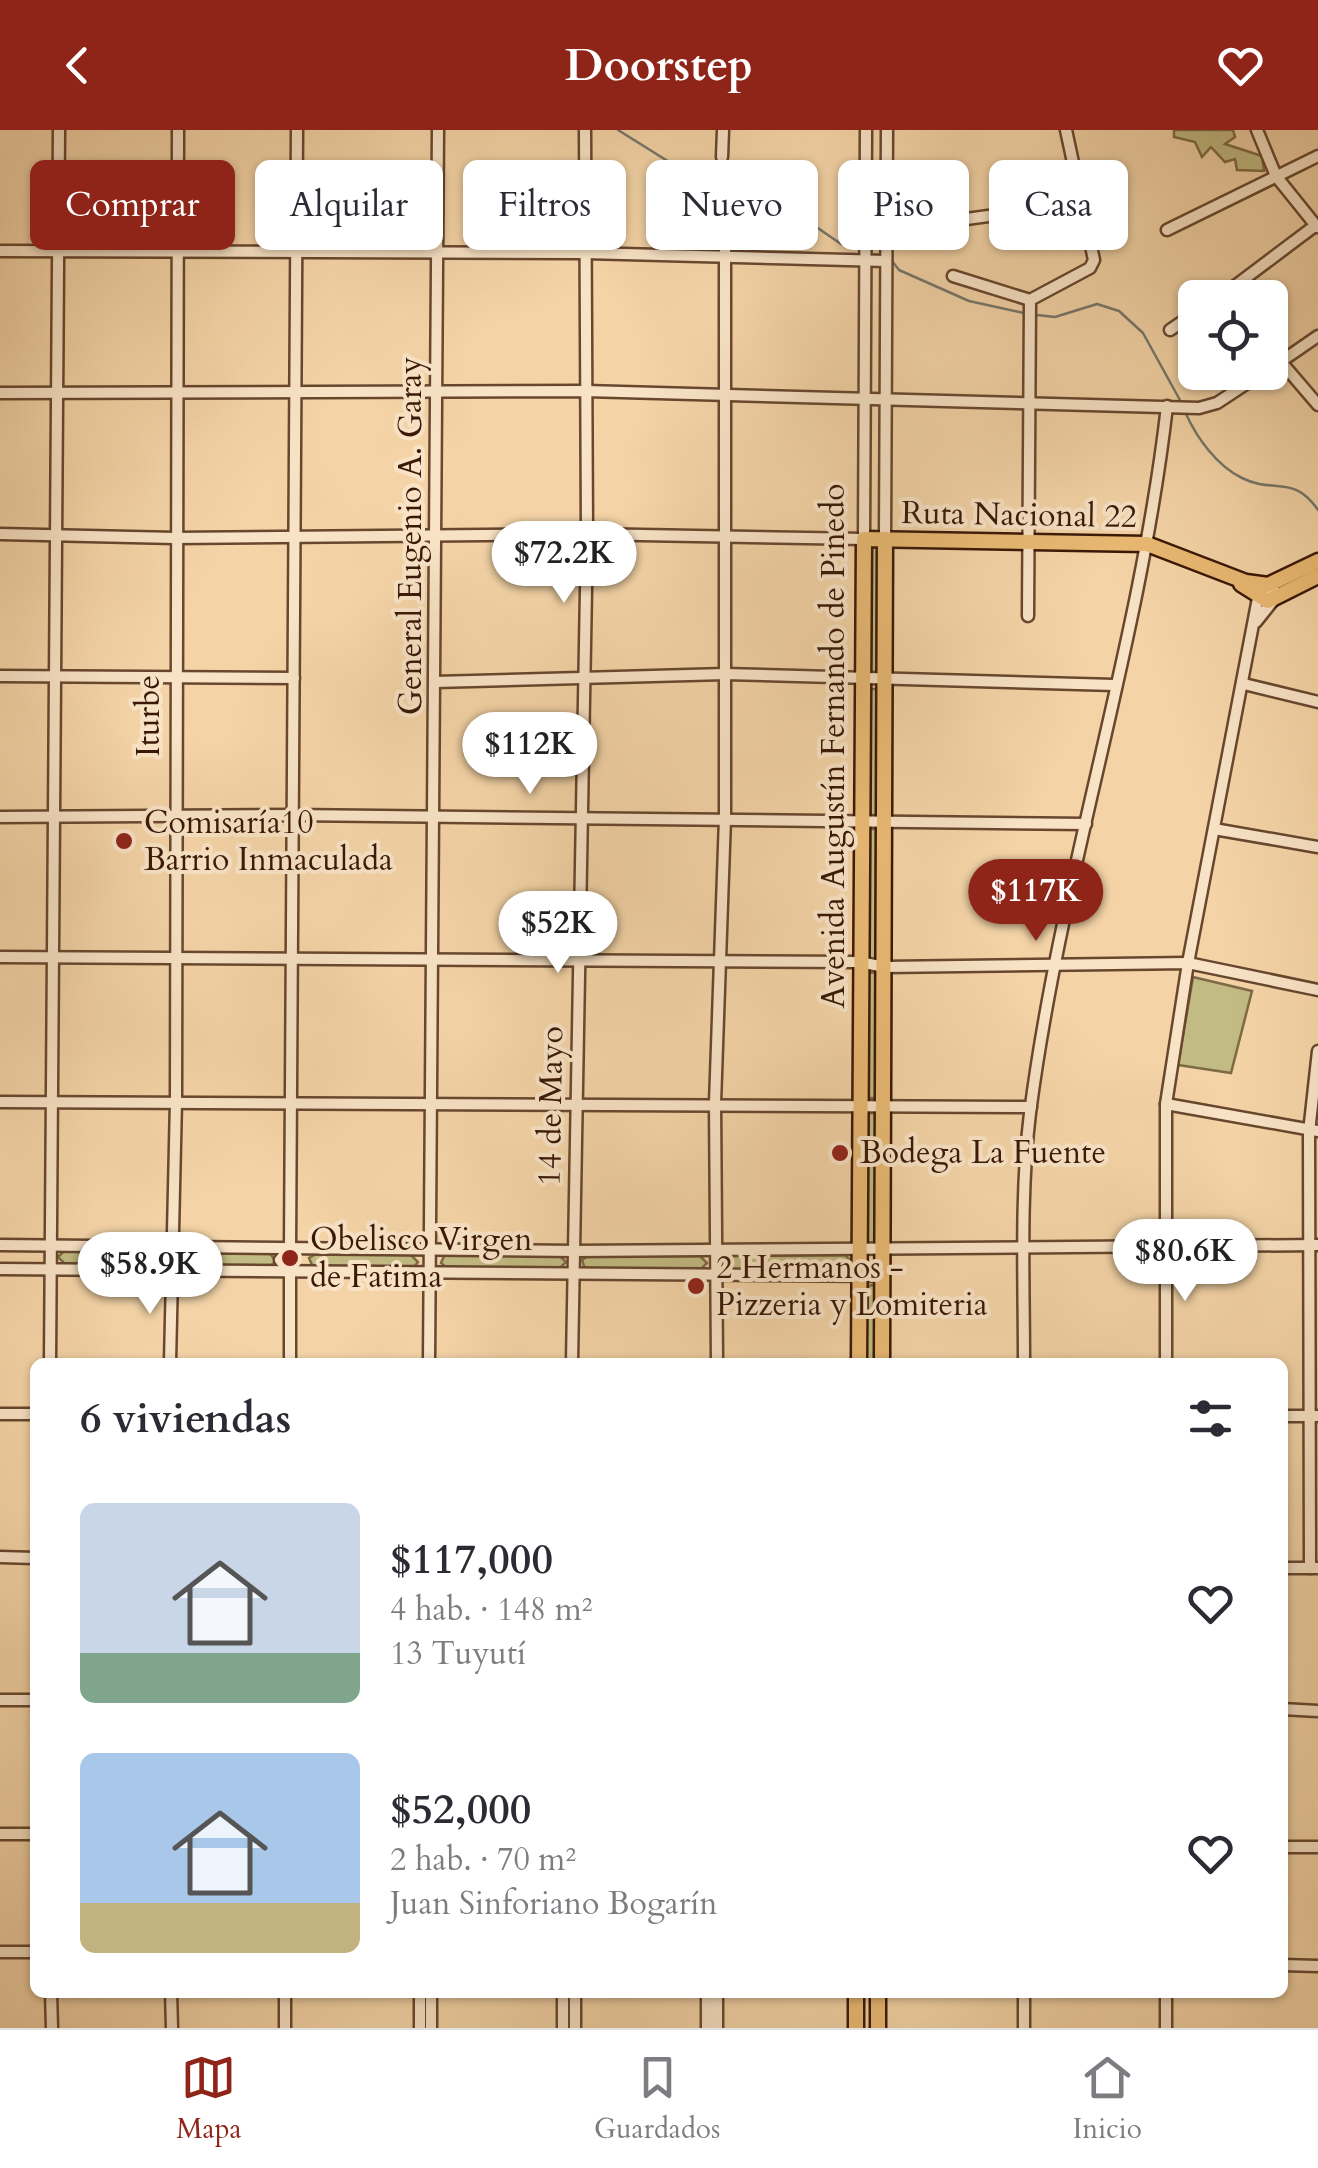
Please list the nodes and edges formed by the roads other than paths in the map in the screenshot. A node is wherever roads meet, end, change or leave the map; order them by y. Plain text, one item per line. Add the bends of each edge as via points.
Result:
1 (59, 130) edge
2 (178, 130) edge
3 (297, 130) edge
4 (438, 130) edge
5 (584, 130) edge
6 (723, 130) edge
7 (866, 130) edge
8 (887, 130) edge
9 (1066, 130) edge
10 (1257, 130) edge
11 (1318, 156) edge
12 (722, 157) dead end
13 (866, 160) edge
14 (887, 160) edge
15 (1073, 160) edge
16 (1276, 176) junction
17 (1317, 226) edge
18 (1168, 230) dead end
19 (725, 250) edge
20 (864, 250) edge
21 (886, 250) edge
22 (1092, 250) edge
23 (0, 252) edge
24 (57, 252) junction
25 (586, 253) junction
26 (177, 254) junction
27 (297, 254) junction
28 (437, 254) junction
29 (725, 257) junction
30 (864, 261) junction
31 (886, 261) junction
32 (952, 276) dead end
33 (1245, 280) edge
34 (1030, 300) junction
35 (1178, 325) edge
36 (1170, 330) dead end
37 (1318, 336) edge
38 (1288, 357) edge
39 (1288, 370) edge
40 (1237, 390) edge
41 (586, 391) junction
42 (295, 392) junction
43 (0, 393) edge
44 (58, 393) junction
45 (437, 393) junction
46 (175, 394) junction
47 (724, 394) junction
48 (864, 399) junction
49 (885, 400) junction
50 (1030, 403) junction
51 (1318, 405) edge
52 (1167, 406) junction
53 (55, 533) junction
54 (0, 534) edge
55 (434, 534) junction
56 (587, 534) junction
57 (723, 534) junction
58 (175, 538) junction
59 (295, 538) junction
60 (864, 539) junction
61 (885, 540) junction
62 (1030, 543) junction
63 (1147, 544) junction
64 (1318, 561) edge
65 (1318, 576) edge
66 (1263, 591) junction
67 (1274, 600) junction
68 (1028, 616) dead end
69 (1256, 622) junction
70 (726, 674) junction
71 (0, 676) edge
72 (55, 676) junction
73 (174, 677) junction
74 (294, 678) junction
75 (863, 678) junction
76 (886, 678) junction
77 (581, 680) junction
78 (435, 682) junction
79 (1244, 684) junction
80 (1114, 685) junction
81 (1318, 702) edge
82 (293, 815) junction
83 (0, 817) edge
84 (174, 817) junction
85 (431, 817) junction
86 (54, 818) junction
87 (579, 818) junction
88 (724, 818) junction
89 (862, 822) junction
90 (886, 822) junction
91 (1086, 824) junction
92 (1214, 829) junction
93 (1318, 847) edge
94 (0, 956) edge
95 (53, 957) junction
96 (174, 958) junction
97 (291, 960) junction
98 (430, 960) junction
99 (578, 960) junction
100 (718, 961) junction
101 (859, 962) junction
102 (1188, 963) junction
103 (1058, 964) junction
104 (885, 967) junction
105 (1318, 990) edge
106 (1318, 1052) edge
107 (176, 1101) junction
108 (0, 1102) edge
109 (52, 1102) junction
110 (291, 1103) junction
111 (715, 1103) junction
112 (432, 1104) junction
113 (575, 1104) junction
114 (1166, 1104) junction
115 (860, 1106) junction
116 (885, 1106) junction
117 (1031, 1107) junction
118 (1313, 1132) edge
119 (51, 1244) junction
120 (1312, 1244) edge
121 (0, 1245) edge
122 (1024, 1246) junction
123 (1165, 1246) junction
124 (171, 1247) junction
125 (290, 1248) junction
126 (431, 1249) junction
127 (716, 1250) junction
128 (860, 1250) junction
129 (882, 1250) junction
130 (575, 1251) junction
131 (1313, 1262) edge
132 (0, 1269) edge
133 (51, 1269) junction
134 (171, 1271) junction
135 (290, 1272) junction
136 (430, 1273) junction
137 (573, 1273) junction
138 (717, 1273) junction
139 (859, 1274) junction
140 (883, 1276) junction
141 (50, 1358) edge
142 (170, 1358) edge
143 (290, 1358) edge
144 (429, 1358) edge
145 (572, 1358) edge
146 (716, 1358) edge
147 (859, 1358) edge
148 (882, 1358) edge
149 (1024, 1358) edge
150 (1166, 1358) edge
151 (0, 1414) edge
152 (30, 1414) edge
153 (1313, 1416) edge
154 (0, 1558) edge
155 (30, 1558) edge
156 (1288, 1568) edge
157 (1314, 1568) edge
158 (0, 1700) edge
159 (30, 1700) edge
160 (1288, 1709) edge
161 (1318, 1710) edge
162 (0, 1834) edge
163 (30, 1834) edge
164 (1288, 1847) edge
165 (1318, 1847) edge
166 (0, 1952) edge
167 (30, 1952) edge
168 (1288, 1965) edge
169 (1318, 1966) edge
170 (52, 1998) edge
171 (170, 1998) edge
172 (285, 1998) edge
173 (420, 1998) edge
174 (431, 1998) edge
175 (563, 1998) edge
176 (575, 1998) edge
177 (707, 1998) edge
178 (717, 1998) edge
179 (856, 1998) edge
180 (878, 1998) edge
181 (1024, 1998) edge
182 (1166, 1998) edge
183 (52, 2028) edge
184 (172, 2028) edge
185 (284, 2028) edge
186 (420, 2028) edge
187 (431, 2028) edge
188 (563, 2028) edge
189 (575, 2028) edge
190 (707, 2028) edge
191 (717, 2028) edge
192 (856, 2028) edge
193 (878, 2028) edge
194 (1024, 2028) edge
195 (1166, 2028) edge

1 - 24 street
2 - 26 street, Iturbe
3 - 27 street
4 - 28 street, General Eugenio A. Garay
5 - 25 street, 14 de Mayo
6 - 12 street
7 - 13 street, Avenida Augustín Fernando de Pinedo
8 - 14 street, Avenida Augustín Fernando de Pinedo
9 - 15 street
10 - 16 street
11 - 16 street
16 - 17 street
16 - 18 street
17 - 33 street
19 - 29 street
20 - 30 street, Avenida Augustín Fernando de Pinedo
21 - 31 street, Avenida Augustín Fernando de Pinedo
22 - 34 street via 1090,268
23 - 24 street
24 - 26 street
24 - 44 street
25 - 28 street
25 - 29 street
25 - 41 street, 14 de Mayo
26 - 27 street
26 - 46 street, Iturbe
27 - 28 street
27 - 42 street
28 - 45 street, General Eugenio A. Garay
29 - 30 street
29 - 47 street
30 - 31 street
30 - 48 street, Avenida Augustín Fernando de Pinedo
31 - 49 street, Avenida Augustín Fernando de Pinedo
32 - 34 street
34 - 50 street
35 - 36 street
37 - 38 street
39 - 51 street
40 - 52 street via 1199,408
41 - 45 street
41 - 47 street
41 - 56 street, 14 de Mayo
42 - 45 street
42 - 46 street
42 - 59 street
43 - 44 street
44 - 46 street
44 - 53 street
45 - 55 street, General Eugenio A. Garay
46 - 58 street, Iturbe
47 - 48 street
47 - 57 street
48 - 49 street
48 - 60 street, Avenida Augustín Fernando de Pinedo
49 - 50 street
49 - 61 street, Avenida Augustín Fernando de Pinedo
50 - 52 street
50 - 62 street
52 - 63 street
53 - 54 street
53 - 58 street
53 - 72 street
55 - 56 street
55 - 59 street
55 - 78 street, General Eugenio A. Garay
56 - 57 street
56 - 77 street, 14 de Mayo
57 - 60 street
57 - 70 street
58 - 59 street
58 - 73 street, Iturbe
59 - 74 street
60 - 61 highway, Ruta Nacional 22
60 - 75 highway, Avenida Augustín Fernando de Pinedo
61 - 62 highway, Ruta Nacional 22
61 - 76 highway, Avenida Augustín Fernando de Pinedo
62 - 63 highway, Ruta Nacional 22
62 - 68 street
63 - 66 highway, Ruta Nacional 22
63 - 80 street
64 - 66 highway
65 - 67 highway
66 - 67 highway, Ruta Nacional 22
66 - 69 street
67 - 69 street
69 - 79 street
70 - 75 street
70 - 77 street
70 - 88 street
71 - 72 street
72 - 73 street
72 - 86 street
73 - 74 street
73 - 84 street, Iturbe
74 - 82 street
75 - 76 street
75 - 89 highway, Avenida Augustín Fernando de Pinedo
76 - 80 street
76 - 90 highway, Avenida Augustín Fernando de Pinedo
77 - 78 street
77 - 87 street, 14 de Mayo
78 - 85 street, General Eugenio A. Garay
79 - 81 street
79 - 92 street
80 - 91 street
82 - 84 street
82 - 85 street
82 - 97 street
83 - 86 street
84 - 86 street
84 - 96 street, Iturbe
85 - 87 street
85 - 98 street, General Eugenio A. Garay
86 - 95 street
87 - 88 street
87 - 99 street, 14 de Mayo
88 - 89 street
88 - 100 street
89 - 90 street
89 - 101 highway, Avenida Augustín Fernando de Pinedo
90 - 91 street
90 - 104 highway, Avenida Augustín Fernando de Pinedo
91 - 103 street
92 - 93 street
92 - 102 street
94 - 95 street
95 - 96 street
95 - 109 street
96 - 97 street
96 - 107 street, Iturbe
97 - 98 street
97 - 110 street
98 - 99 street
98 - 112 street, General Eugenio A. Garay
99 - 100 street
99 - 113 street, 14 de Mayo
100 - 101 street
100 - 111 street
101 - 104 street
101 - 115 highway, Avenida Augustín Fernando de Pinedo
102 - 103 street
102 - 105 street
102 - 114 street
103 - 104 street
103 - 117 street
104 - 116 highway, Avenida Augustín Fernando de Pinedo
106 - 118 street
107 - 109 street
107 - 110 street
107 - 124 street, Iturbe
108 - 109 street
109 - 119 street
110 - 112 street
110 - 125 street
111 - 113 street
111 - 115 street
111 - 127 street
112 - 113 street
112 - 126 street, General Eugenio A. Garay
113 - 130 street, 14 de Mayo
114 - 118 street
114 - 123 street
115 - 116 street
115 - 128 highway, Avenida Augustín Fernando de Pinedo
116 - 117 street
116 - 129 highway, Avenida Augustín Fernando de Pinedo
117 - 122 street
118 - 120 street
119 - 121 street
119 - 124 street
119 - 133 street
120 - 123 street
120 - 131 street
122 - 123 street
122 - 129 street
122 - 149 street
123 - 150 street
124 - 125 street
124 - 134 street, Iturbe
125 - 126 street
125 - 135 street via 280,1260
126 - 130 street
126 - 136 street, General Eugenio A. Garay
127 - 128 street
127 - 130 street
127 - 138 street
128 - 129 street
128 - 139 highway, Avenida Augustín Fernando de Pinedo
129 - 140 highway, Avenida Augustín Fernando de Pinedo
130 - 137 street, 14 de Mayo
131 - 153 street
132 - 133 street
133 - 134 street
133 - 141 street
134 - 135 street
134 - 142 street, Iturbe
135 - 136 street
135 - 143 street
136 - 137 street
136 - 144 street, General Eugenio A. Garay
137 - 138 street
137 - 145 street, 14 de Mayo
138 - 139 street
138 - 146 street
139 - 140 street
139 - 147 highway, Avenida Augustín Fernando de Pinedo
140 - 148 highway, Avenida Augustín Fernando de Pinedo
151 - 152 street
153 - 157 street
154 - 155 street
156 - 157 street
158 - 159 street
160 - 161 street
162 - 163 street
164 - 165 street
166 - 167 street
168 - 169 street
170 - 183 street
171 - 184 street
172 - 185 street
173 - 186 street
174 - 187 street
175 - 188 street
176 - 189 street
177 - 190 street
178 - 191 street
179 - 192 highway
180 - 193 highway
181 - 194 street
182 - 195 street

